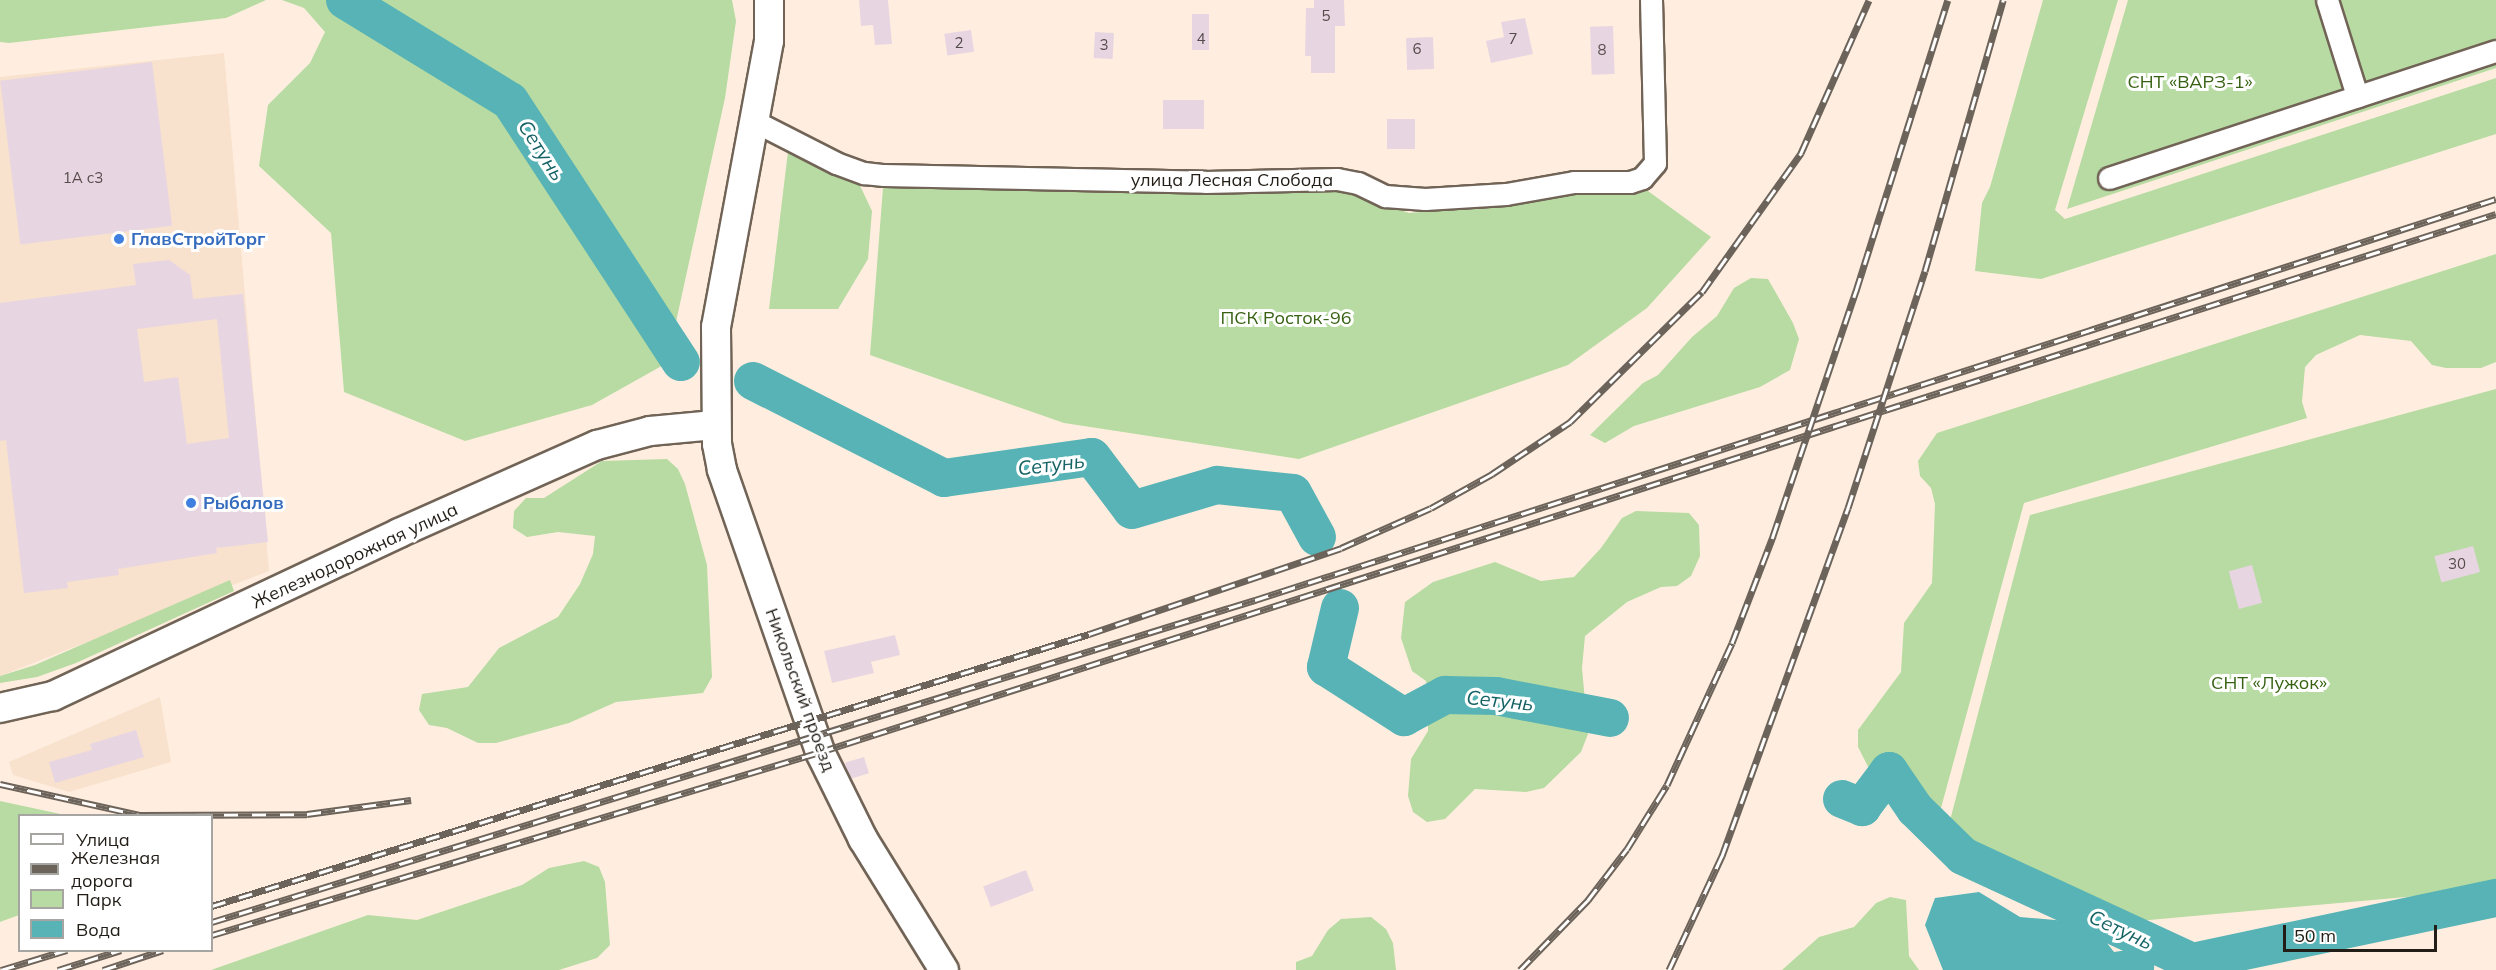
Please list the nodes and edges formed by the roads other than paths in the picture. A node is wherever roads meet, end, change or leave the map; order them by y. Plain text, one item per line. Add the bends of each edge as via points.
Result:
1 (769, 0) edge
2 (1652, 0) edge
3 (2327, 0) edge
4 (2496, 51) edge
5 (2357, 96) junction
6 (754, 121) junction
7 (2109, 178) dead end
8 (715, 425) junction
9 (0, 708) edge
10 (944, 970) edge

1 - 6 main road, Никольский проезд via 769,41
2 - 6 street, улица Лесная Слобода via 1655,164 1642,178 1630,182 1574,182 1506,194 1425,199 1385,196 1337,178 1205,182 884,175 836,163
3 - 5 street
4 - 5 street
5 - 7 street
6 - 8 main road, Никольский проезд via 716,327
8 - 9 main road, Железнодорожная улица via 650,431 597,445 399,533 53,696
8 - 10 main road, Никольский проезд via 723,470 820,752 863,838

